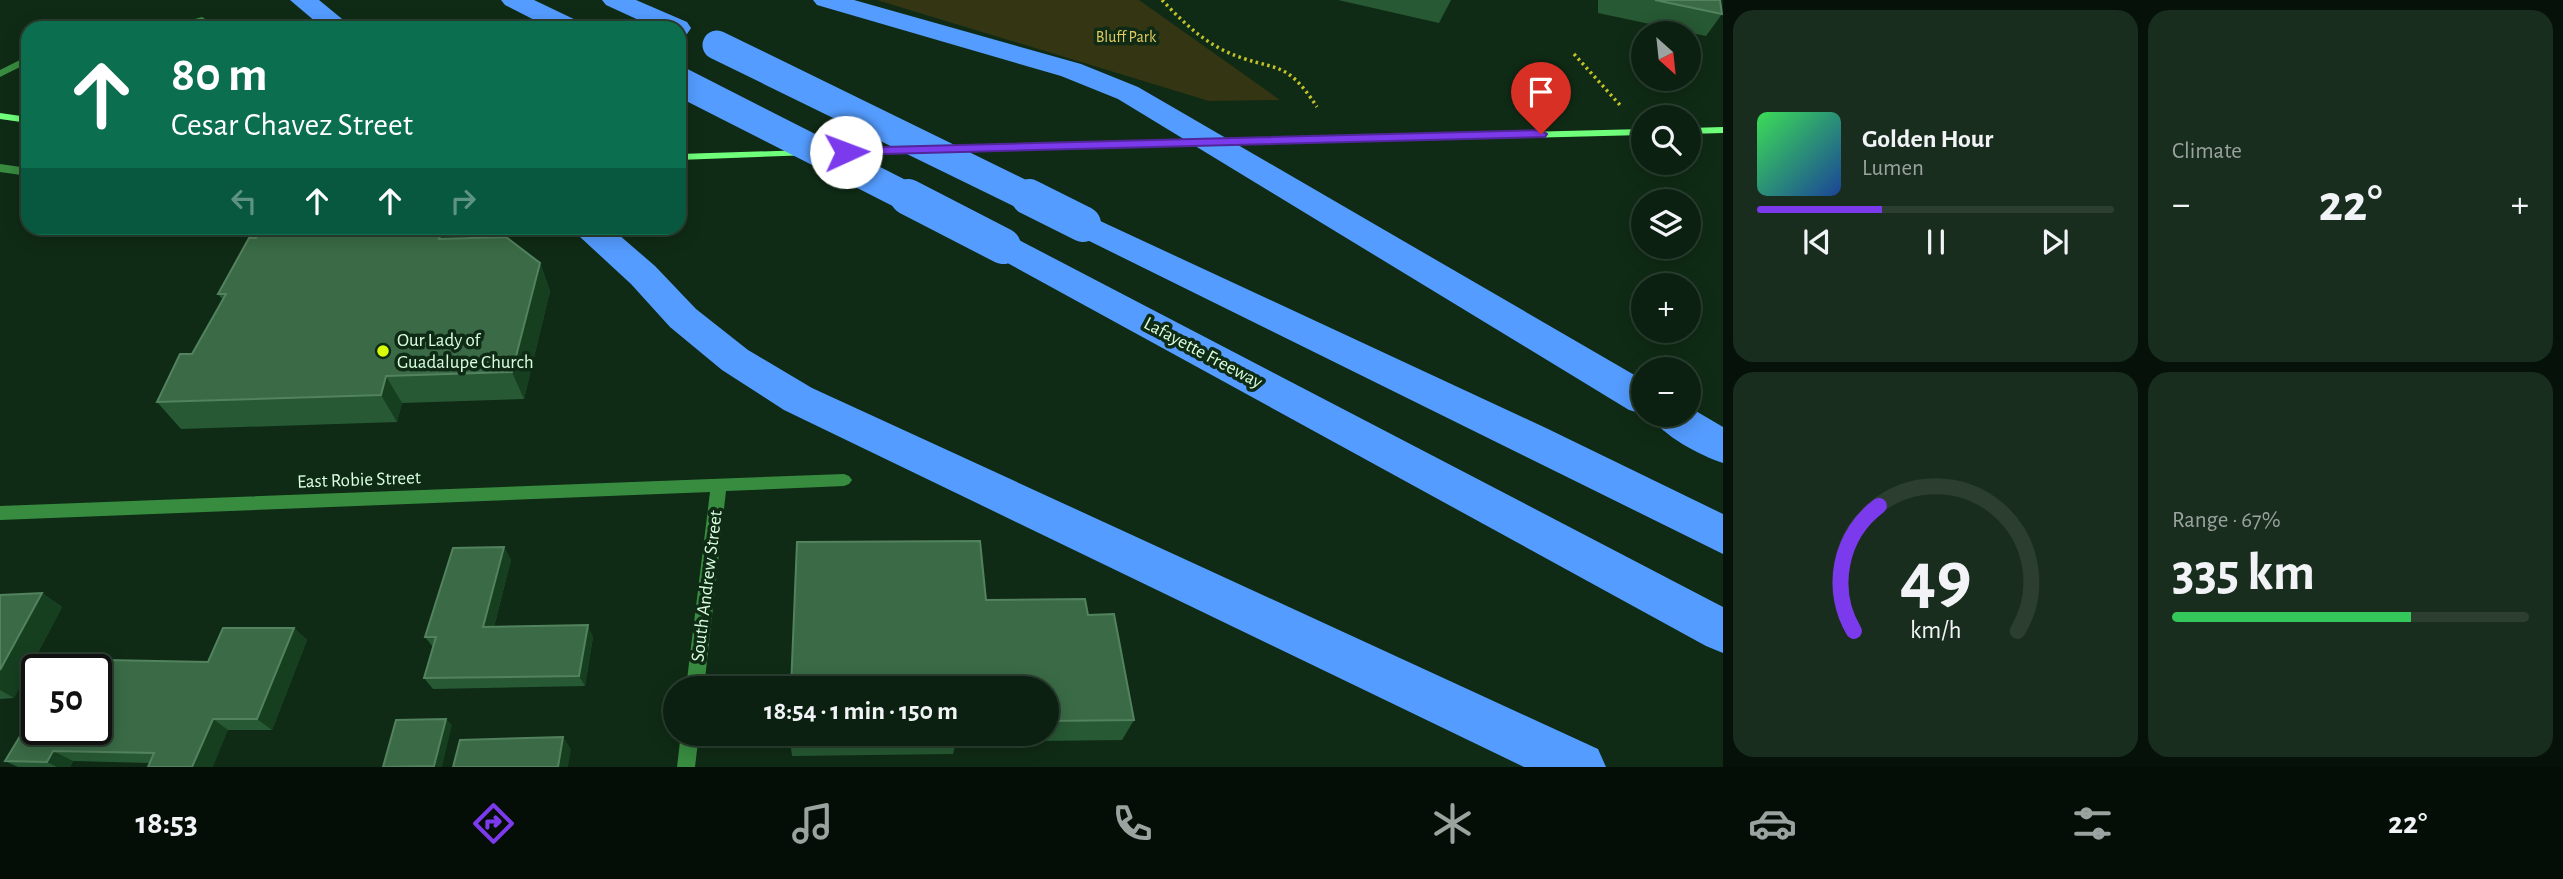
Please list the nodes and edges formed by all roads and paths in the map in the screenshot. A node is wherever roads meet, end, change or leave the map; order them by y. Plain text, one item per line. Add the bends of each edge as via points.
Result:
1 (303, 0) edge
2 (514, 0) edge
3 (615, 0) edge
4 (826, 0) edge
5 (1162, 0) edge
6 (331, 21) edge
7 (557, 21) edge
8 (663, 21) edge
9 (686, 31) edge
10 (1574, 54) dead end
11 (21, 62) edge
12 (2, 71) edge
13 (686, 85) edge
14 (1620, 105) dead end
15 (1317, 107) dead end
16 (0, 116) edge
17 (21, 117) edge
18 (1723, 130) edge
19 (1701, 131) edge
20 (1631, 132) edge
21 (1209, 141) junction
22 (686, 156) edge
23 (0, 168) edge
24 (21, 171) edge
25 (599, 235) edge
26 (1631, 392) edge
27 (1690, 427) edge
28 (1723, 447) edge
29 (844, 480) dead end
30 (719, 484) junction
31 (0, 513) edge
32 (1723, 535) edge
33 (1723, 631) edge
34 (696, 676) edge
35 (688, 746) edge
36 (686, 767) edge
37 (1580, 767) edge

1 - 6 highway
2 - 7 highway
3 - 8 highway
4 - 21 highway via 1071,70 1128,93
5 - 15 path via 1224,51 1296,76
9 - 32 highway, bridge
10 - 14 path
11 - 12 street
13 - 33 highway, Lafayette Freeway, bridge via 1003,246
16 - 17 main road
18 - 19 main road
20 - 21 main road
21 - 22 main road
21 - 26 highway
23 - 24 street
25 - 37 highway via 683,318 735,360 798,400
27 - 28 highway
29 - 30 street, East Robie Street
30 - 31 street, East Robie Street
30 - 34 street, South Andrew Street
35 - 36 street

